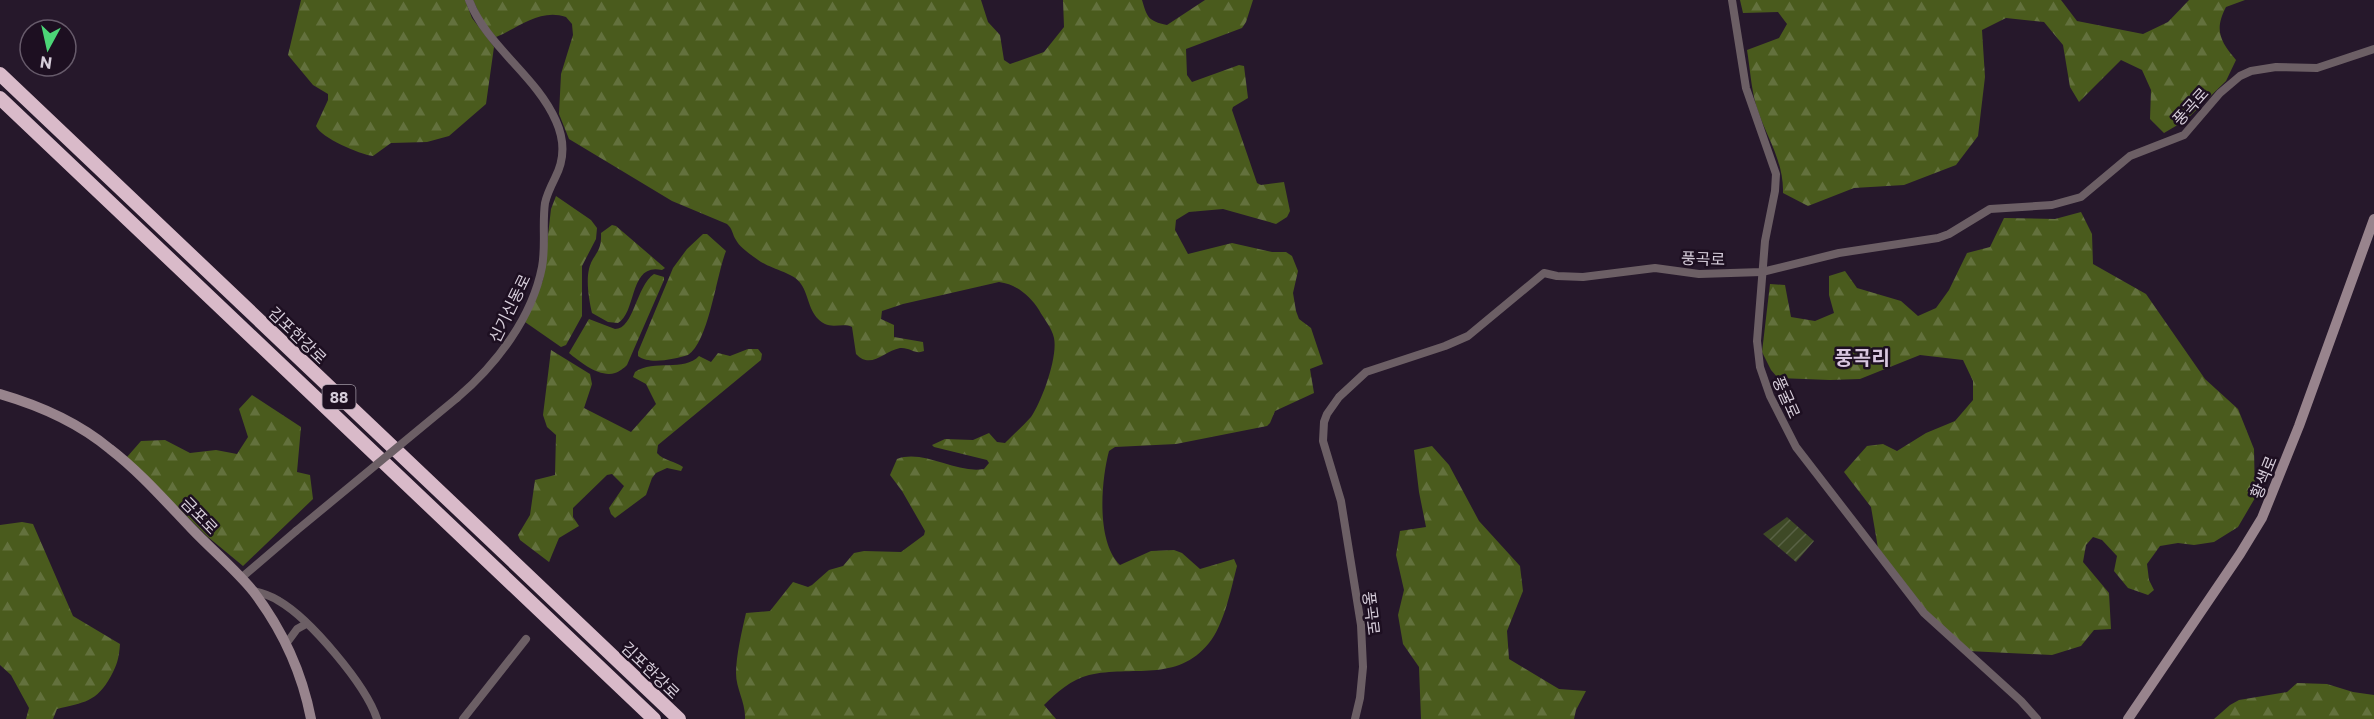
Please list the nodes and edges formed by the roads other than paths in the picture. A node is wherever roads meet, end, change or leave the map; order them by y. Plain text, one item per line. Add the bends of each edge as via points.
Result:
1 (469, 0) edge
2 (1732, 0) edge
3 (2374, 49) edge
4 (0, 75) edge
5 (0, 98) edge
6 (2374, 219) edge
7 (1762, 272) junction
8 (0, 394) edge
9 (241, 578) junction
10 (253, 591) junction
11 (306, 624) junction
12 (526, 639) dead end
13 (286, 644) junction
14 (311, 719) edge
15 (377, 719) edge
16 (462, 719) edge
17 (654, 719) edge
18 (679, 719) edge
19 (1355, 719) edge
20 (2037, 719) edge
21 (2128, 719) edge

1 - 9 street, 신기신동로, bridge via 485,28 548,107 563,139 558,172 545,202 542,268 535,290 503,352 479,379
2 - 7 street, 풍굴로 via 1746,88 1776,174
3 - 7 street, 풍곡로 via 2317,68 2276,67 2240,76 2184,135 2122,160 2088,192 2069,201 1990,209 1938,238 1839,253
4 - 18 highway, 김포한강로 / 88
5 - 17 highway, 김포한강로 / 88
6 - 21 street, 황색로 via 2262,518
7 - 19 street, 풍곡로 via 1699,274 1655,268 1583,277 1544,273 1468,336 1374,369 1339,397 1324,422 1323,441 1341,501 1361,625 1363,667
7 - 20 street, 풍굴로 via 1757,333 1760,367 1793,441 1924,612
8 - 9 street, 금포로 via 58,417 111,449
9 - 10 street, 금포로
10 - 11 street via 281,602
10 - 13 street, 금포로
11 - 13 street
11 - 15 street via 363,691
12 - 16 street
13 - 14 street, 금포로 via 303,683

